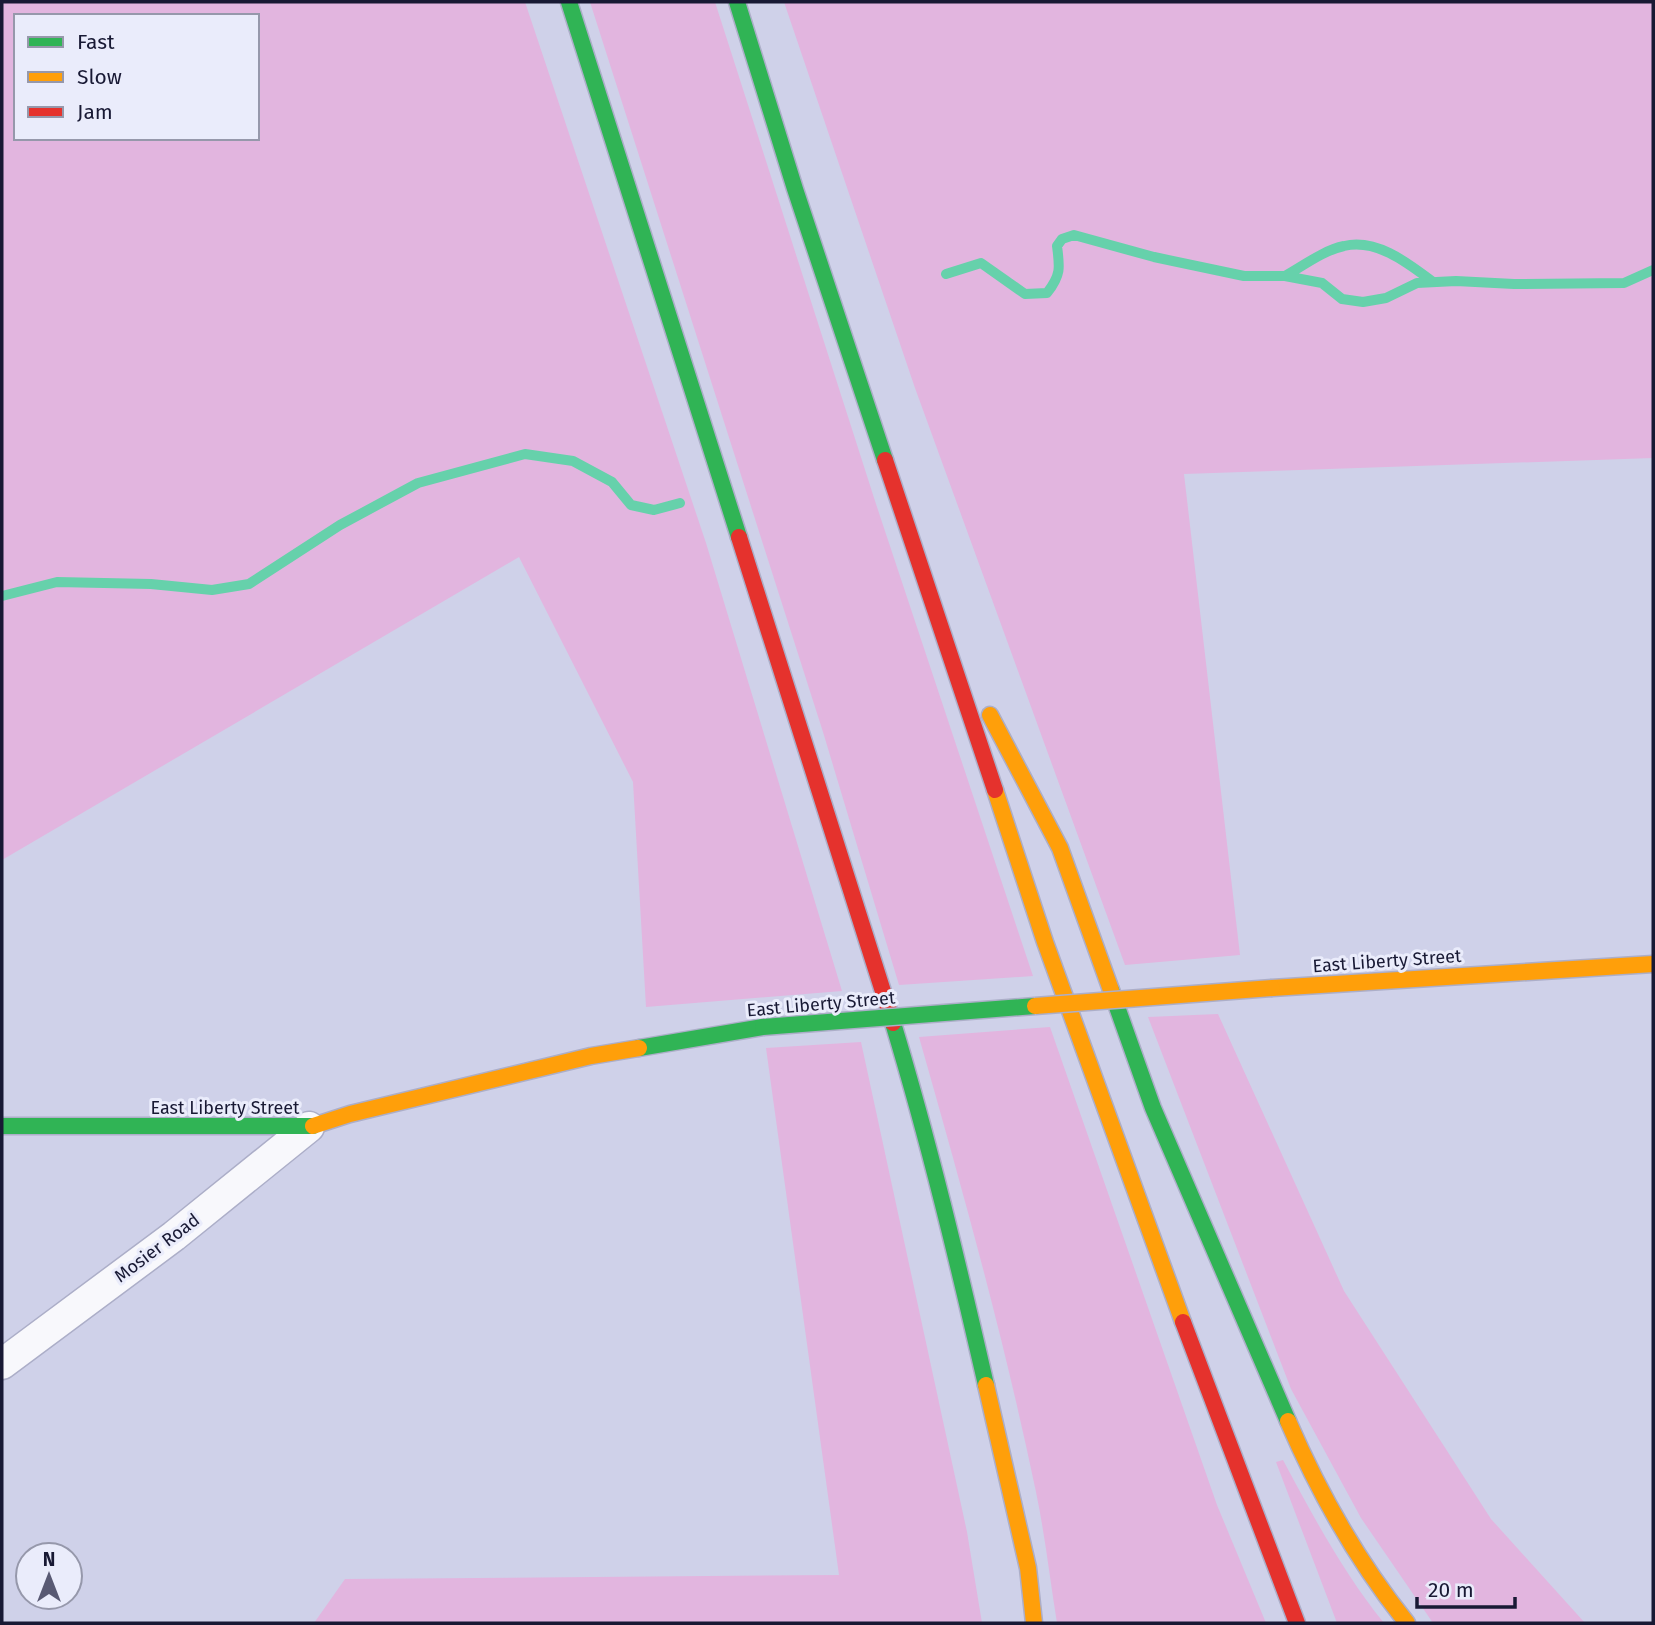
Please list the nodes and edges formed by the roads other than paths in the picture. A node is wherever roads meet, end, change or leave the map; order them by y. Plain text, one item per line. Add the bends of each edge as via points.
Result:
1 (569, 2) edge
2 (737, 2) edge
3 (937, 615) junction
4 (1653, 964) edge
5 (2, 1126) edge
6 (309, 1127) junction
7 (2, 1364) edge
8 (1034, 1623) edge
9 (1297, 1623) edge
10 (1407, 1623) edge

1 - 8 main road via 915,1095 1028,1568
2 - 3 main road
3 - 9 main road via 1045,942
3 - 10 main road via 1060,849 1153,1108 1297,1442 1342,1529
4 - 6 main road, East Liberty Street, bridge via 763,1027 591,1056
5 - 6 main road, East Liberty Street
6 - 7 street, Mosier Road via 174,1236

